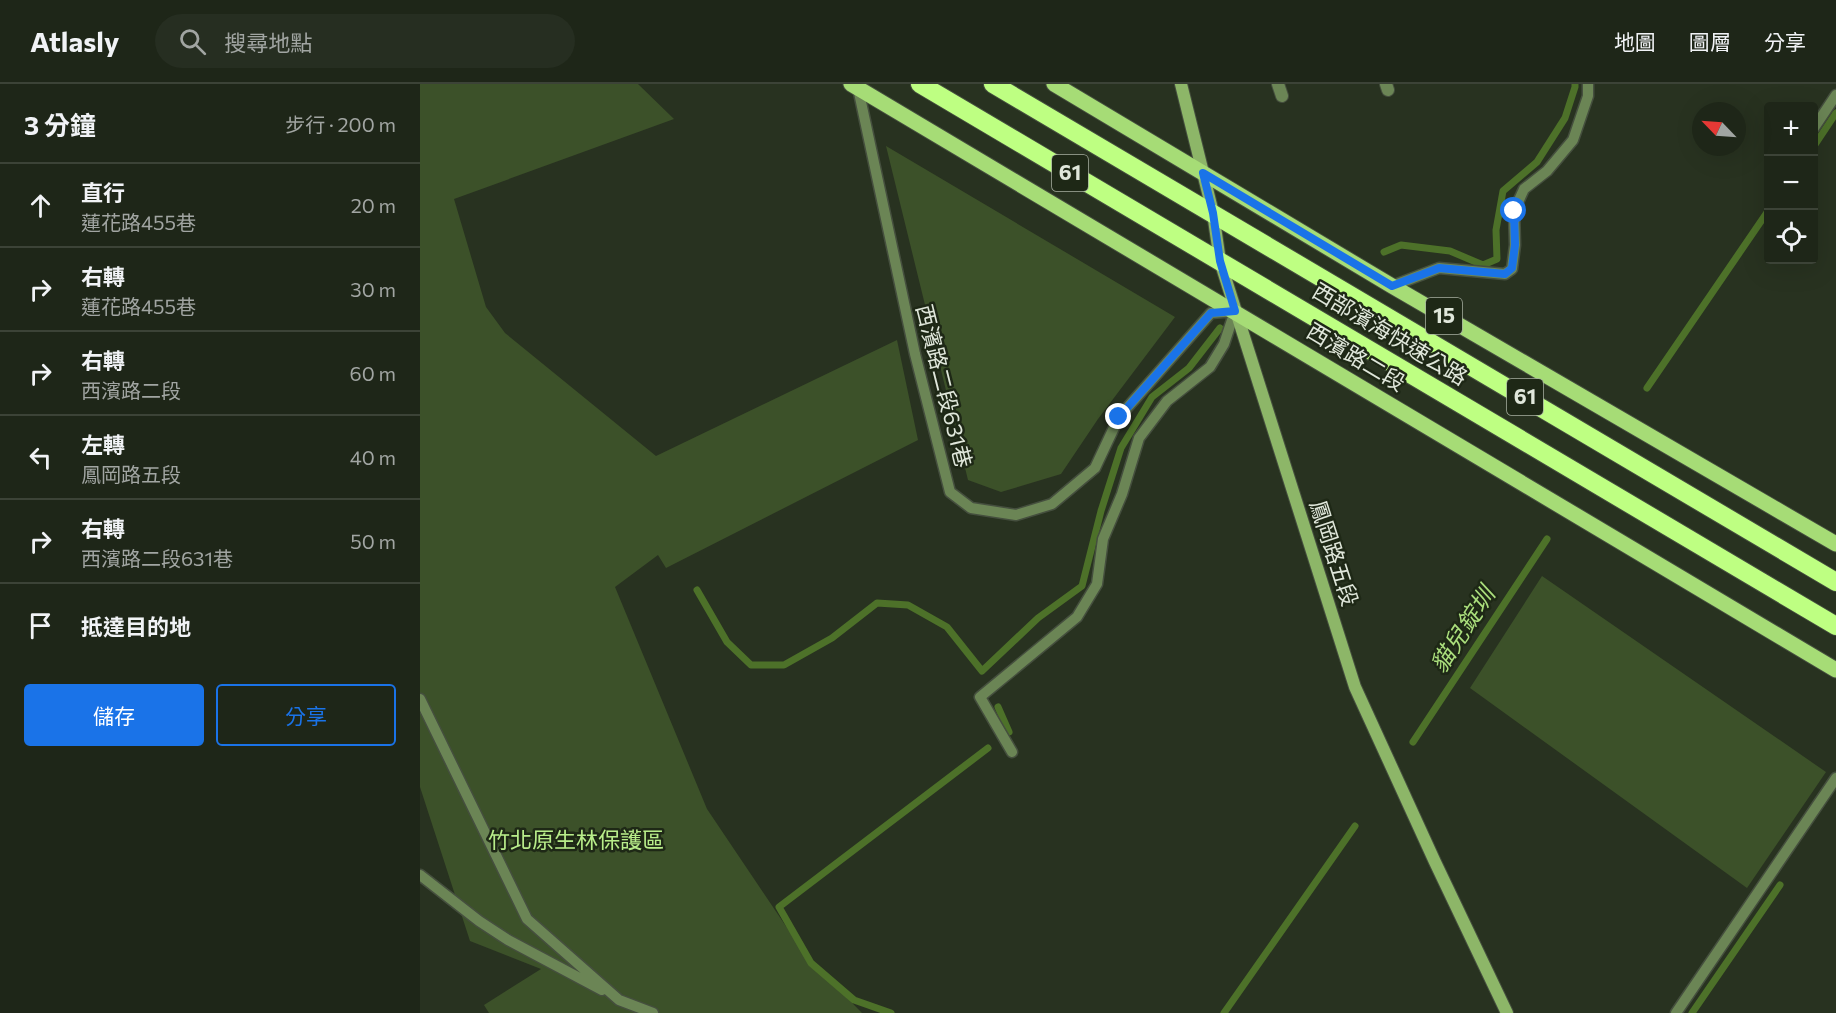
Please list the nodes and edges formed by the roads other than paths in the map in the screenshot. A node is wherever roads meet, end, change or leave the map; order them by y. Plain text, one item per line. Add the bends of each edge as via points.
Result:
1 (920, 84) edge
2 (993, 84) edge
3 (1054, 84) edge
4 (1181, 84) edge
5 (1588, 84) edge
6 (855, 86) edge
7 (1836, 95) edge
8 (1818, 122) edge
9 (1203, 173) junction
10 (1213, 213) junction
11 (1220, 261) junction
12 (1392, 286) junction
13 (1235, 311) junction
14 (1836, 544) edge
15 (1836, 582) edge
16 (1836, 626) edge
17 (1836, 670) edge
18 (420, 699) edge
19 (1012, 752) dead end
20 (1836, 778) edge
21 (420, 875) edge
22 (619, 1000) junction
23 (653, 1013) edge
24 (1507, 1013) edge
25 (1676, 1013) edge

1 - 11 highway, 西部濱海快速公路 / 61
2 - 10 highway, 西部濱海快速公路 / 61
3 - 9 main road, 15
4 - 9 street, 鳳岡路五段
5 - 12 lane via 1588,96 1573,140 1547,171 1524,189 1514,211 1512,268 1505,274 1439,268
6 - 13 main road, 西濱路二段
6 - 13 lane, 西濱路二段631巷 via 950,492 971,508 1016,515 1052,504 1095,468 1119,417 1211,313
7 - 8 lane
9 - 10 street, 鳳岡路五段
9 - 12 main road, 15
10 - 11 street, 鳳岡路五段
10 - 15 highway, 西部濱海快速公路 / 61
11 - 13 street, 鳳岡路五段
11 - 16 highway, 西部濱海快速公路 / 61
12 - 14 main road, 15
13 - 17 main road, 西濱路二段
13 - 19 lane via 1224,344 1210,367 1167,401 1139,438 1103,539 1097,584 1077,617 980,697
13 - 24 street, 鳳岡路五段 via 1354,687
18 - 22 lane via 527,919
20 - 25 lane
21 - 22 lane via 508,940
22 - 23 lane

